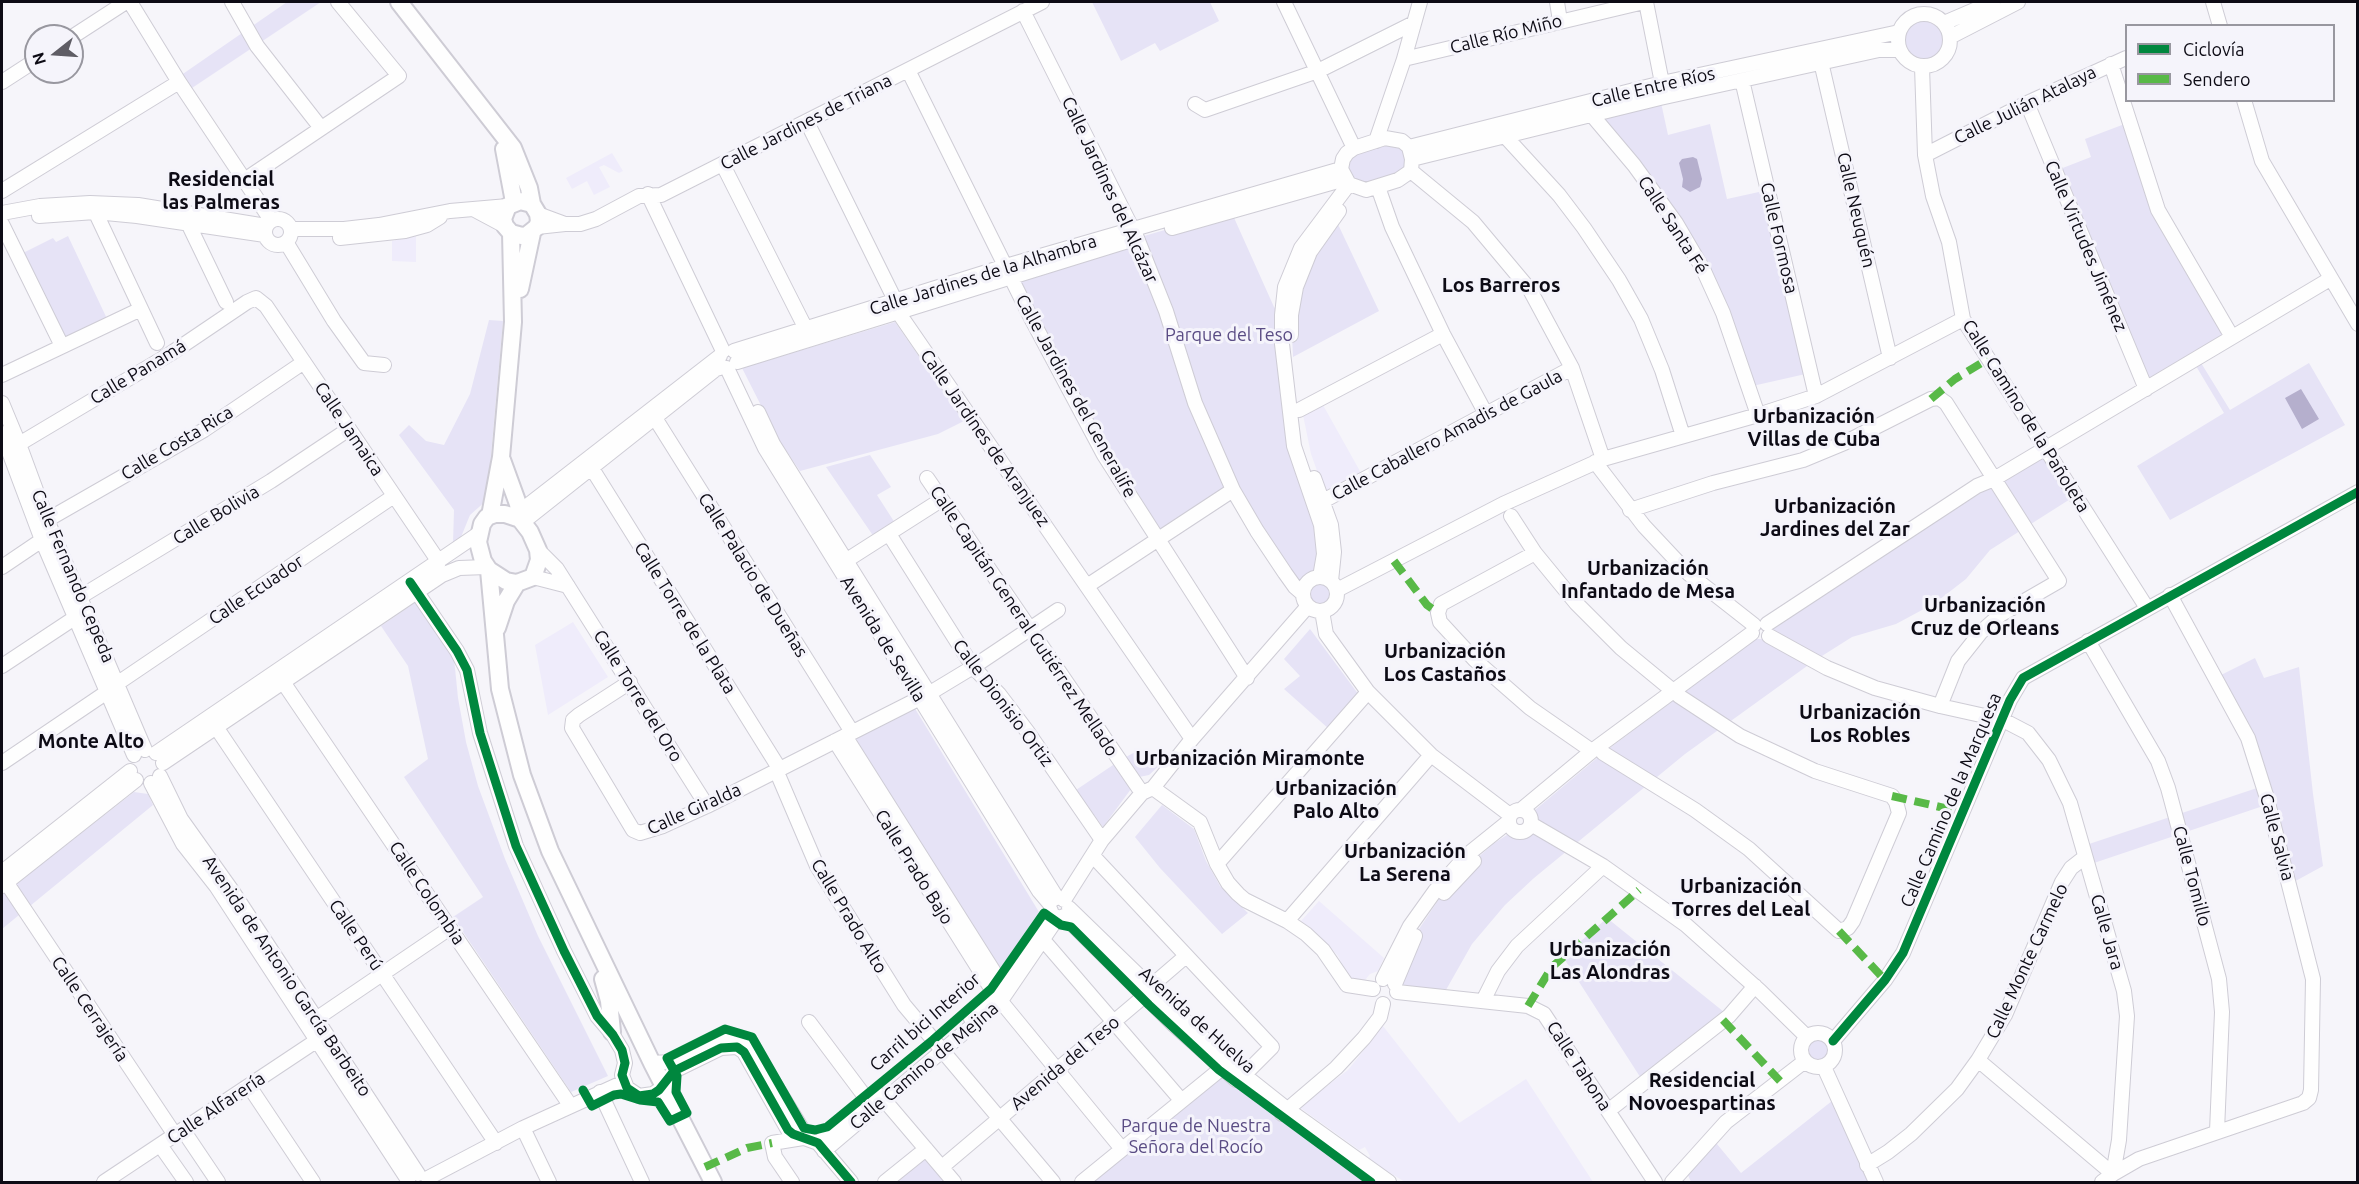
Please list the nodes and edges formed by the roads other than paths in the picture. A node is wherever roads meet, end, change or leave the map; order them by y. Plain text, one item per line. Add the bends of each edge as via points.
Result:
1 (128, 2) edge
2 (232, 2) edge
3 (338, 2) edge
4 (399, 2) edge
5 (1042, 2) edge
6 (1284, 2) edge
7 (1420, 2) edge
8 (1557, 2) edge
9 (1645, 2) edge
10 (1993, 2) edge
11 (2018, 2) edge
12 (2212, 2) edge
13 (1921, 8) edge
14 (1023, 11) junction
15 (1560, 21) junction
16 (1414, 23) junction
17 (1944, 23) junction
18 (2218, 24) edge
19 (84, 30) edge
20 (1899, 32) junction
21 (1950, 37) junction
22 (1899, 50) junction
23 (1404, 59) junction
24 (2125, 59) edge
25 (1821, 62) junction
26 (2111, 64) junction
27 (1923, 67) junction
28 (24, 68) edge
29 (908, 70) junction
30 (1318, 71) junction
31 (1742, 80) junction
32 (2, 82) edge
33 (179, 82) junction
34 (1662, 84) junction
35 (2245, 102) edge
36 (2026, 103) junction
37 (1195, 104) dead end
38 (1591, 114) junction
39 (807, 122) junction
40 (321, 128) junction
41 (500, 134) junction
42 (1504, 135) junction
43 (1376, 141) junction
44 (1353, 148) junction
45 (1925, 155) junction
46 (1411, 159) junction
47 (723, 165) junction
48 (246, 179) junction
49 (1348, 180) junction
50 (1378, 187) junction
51 (2, 190) edge
52 (648, 194) junction
53 (511, 204) junction
54 (93, 208) junction
55 (475, 210) junction
56 (2, 213) edge
57 (185, 217) junction
58 (535, 219) junction
59 (2, 223) edge
60 (267, 227) junction
61 (508, 229) junction
62 (1135, 234) junction
63 (289, 236) junction
64 (1009, 271) junction
65 (2330, 279) junction
66 (256, 298) joint
67 (226, 302) dead end
68 (897, 306) junction
69 (141, 309) junction
70 (1963, 319) junction
71 (513, 322) junction
72 (2358, 324) edge
73 (809, 333) junction
74 (1443, 334) junction
75 (2232, 337) junction
76 (157, 343) dead end
77 (62, 346) junction
78 (1890, 358) junction
79 (728, 360) junction
80 (304, 362) junction
81 (384, 365) dead end
82 (1572, 368) junction
83 (2, 375) edge
84 (2146, 389) junction
85 (1816, 396) junction
86 (2, 403) edge
87 (1299, 410) junction
88 (1486, 414) junction
89 (1758, 415) junction
90 (655, 418) junction
91 (349, 429) junction
92 (2, 433) edge
93 (1683, 436) junction
94 (19, 444) junction
95 (2044, 448) junction
96 (501, 457) junction
97 (1599, 461) junction
98 (7, 466) edge
99 (591, 467) junction
100 (927, 478) dead end
101 (1994, 480) junction
102 (1233, 489) junction
103 (513, 490) junction
104 (541, 492) junction
105 (2358, 492) edge
106 (394, 496) junction
107 (941, 500) junction
108 (1323, 501) junction
109 (1630, 510) junction
110 (490, 516) junction
111 (1511, 516) dead end
112 (519, 517) junction
113 (47, 520) junction
114 (478, 534) junction
115 (889, 534) junction
116 (42, 540) junction
117 (1157, 540) junction
118 (538, 550) junction
119 (1535, 553) junction
120 (847, 560) junction
121 (439, 562) junction
122 (2, 567) edge
123 (488, 568) junction
124 (525, 580) junction
125 (1329, 583) junction
126 (568, 586) junction
127 (1087, 586) junction
128 (414, 587) junction
129 (2170, 595) junction
130 (80, 597) junction
131 (1311, 604) junction
132 (2147, 608) junction
133 (1058, 610) dead end
134 (76, 618) junction
135 (1029, 629) junction
136 (1761, 631) junction
137 (496, 632) junction
138 (2088, 640) junction
139 (2, 666) edge
140 (972, 667) junction
141 (1247, 678) junction
142 (283, 682) junction
143 (630, 682) junction
144 (112, 688) junction
145 (1368, 692) junction
146 (1676, 693) junction
147 (925, 695) junction
148 (1940, 706) junction
149 (2003, 720) junction
150 (216, 727) junction
151 (844, 736) junction
152 (1192, 739) junction
153 (1598, 752) junction
154 (1431, 755) junction
155 (2, 763) edge
156 (151, 763) junction
157 (778, 769) junction
158 (133, 775) junction
159 (1148, 790) junction
160 (707, 806) junction
161 (1519, 820) junction
162 (1101, 840) junction
163 (550, 851) junction
164 (1093, 856) junction
165 (2085, 857) junction
166 (1216, 864) junction
167 (1603, 866) junction
168 (3, 880) edge
169 (1059, 908) junction
170 (1287, 921) junction
171 (450, 928) junction
172 (1040, 935) junction
173 (1186, 956) junction
174 (382, 974) junction
175 (1392, 985) junction
176 (1755, 986) junction
177 (1373, 989) junction
178 (1148, 992) junction
179 (998, 993) junction
180 (1483, 1001) junction
181 (1383, 1004) junction
182 (1115, 1021) junction
183 (312, 1022) junction
184 (809, 1022) dead end
185 (612, 1032) junction
186 (322, 1037) junction
187 (1807, 1037) junction
188 (1833, 1041) junction
189 (739, 1042) junction
190 (939, 1048) junction
191 (649, 1057) junction
192 (1978, 1060) junction
193 (1804, 1061) junction
194 (625, 1063) junction
195 (1225, 1066) junction
196 (1824, 1067) junction
197 (1058, 1071) junction
198 (1244, 1075) junction
199 (624, 1082) junction
200 (249, 1086) junction
201 (658, 1090) junction
202 (600, 1092) junction
203 (878, 1098) junction
204 (1181, 1100) junction
205 (570, 1106) junction
206 (1285, 1111) junction
207 (1608, 1111) junction
208 (999, 1120) junction
209 (523, 1128) junction
210 (2217, 1131) junction
211 (179, 1132) junction
212 (496, 1143) junction
213 (816, 1144) junction
214 (160, 1145) junction
215 (926, 1149) junction
216 (1122, 1149) junction
217 (1866, 1165) junction
218 (948, 1178) edge
219 (2107, 1178) edge
220 (418, 1180) edge
221 (104, 1182) edge
222 (186, 1182) edge
223 (218, 1182) edge
224 (313, 1182) edge
225 (549, 1182) edge
226 (642, 1182) edge
227 (713, 1182) edge
228 (792, 1182) edge
229 (851, 1182) edge
230 (885, 1182) edge
231 (1053, 1182) edge
232 (1082, 1182) edge
233 (1375, 1182) edge
234 (1389, 1182) edge
235 (1655, 1182) edge
236 (1672, 1182) edge
237 (1876, 1182) edge

1 - 19 street
1 - 33 street
2 - 40 street via 257,46
3 - 40 street via 399,76
4 - 41 main road
5 - 14 street, Calle Jardines de Triana
6 - 30 street
7 - 16 street
8 - 15 street
9 - 15 street, Calle Río Miño
9 - 34 street
10 - 17 street
11 - 21 street
12 - 18 street
13 - 17 street
13 - 20 street
14 - 29 street, Calle Jardines de Triana
14 - 62 street, Calle Jardines del Alcázar
15 - 23 street, Calle Río Miño
16 - 23 street
16 - 30 street
17 - 21 street
20 - 22 street
20 - 34 street, Calle Entre Ríos
21 - 27 street via 1943,58
22 - 25 street, Calle Entre Ríos via 1879,50
22 - 27 street via 1904,58
23 - 43 street
24 - 26 street, Calle Julián Atalaya
25 - 31 street, Calle Entre Ríos
25 - 78 street, Calle Neuquén
26 - 36 street, Calle Julián Atalaya
26 - 75 street via 2158,210
27 - 45 street, Calle Camino de la Pañoleta
28 - 32 street
29 - 39 street, Calle Jardines de Triana
29 - 64 street, Calle Jardines del Generalife
30 - 37 street via 1205,110
30 - 44 street
31 - 38 street, Calle Entre Ríos
31 - 85 street, Calle Formosa
33 - 48 street
33 - 51 street
34 - 46 street, Calle Entre Ríos
35 - 65 street via 2262,161
36 - 45 street, Calle Julián Atalaya
36 - 84 street, Calle Virtudes Jiménez
38 - 42 street, Calle Entre Ríos
38 - 89 street, Calle Santa Fé via 1676,223 1703,269 1723,313
39 - 47 street, Calle Jardines de Triana
39 - 68 street, Calle Jardines de Aranjuez
40 - 48 street
41 - 53 main road via 509,169
41 - 58 main road via 513,148
42 - 46 street, Calle Entre Ríos
42 - 93 street via 1559,195 1619,280 1641,319 1662,370
43 - 44 street
43 - 46 street via 1402,141
44 - 49 street via 1343,159
45 - 70 street, Calle Camino de la Pañoleta via 1933,196 1949,242
46 - 50 street via 1398,180
46 - 82 street via 1473,222 1530,290
47 - 52 street, Calle Jardines de Triana via 661,195
47 - 73 street
48 - 60 street
49 - 50 street via 1366,190
49 - 62 street, Calle Jardines de la Alhambra via 1234,205
49 - 87 street via 1296,287 1291,315
49 - 125 street via 1301,248 1285,286 1282,315 1294,446 1321,525
50 - 74 street via 1392,227
52 - 58 street, Calle Jardines de Triana via 580,224
52 - 79 street
53 - 55 street
53 - 58 main road via 526,201
53 - 61 main road via 505,212
54 - 56 street via 40,206
54 - 57 street via 138,205
54 - 59 street
54 - 69 street
55 - 61 street
55 - 63 street via 450,211 427,225 405,231 345,238
57 - 60 street
57 - 67 street
58 - 61 main road via 522,236
58 - 71 main road
59 - 77 street
60 - 63 street via 283,219
60 - 63 street via 273,244
61 - 71 main road
62 - 64 street, Calle Jardines de la Alhambra
62 - 102 street, Calle Jardines del Alcázar via 1166,311 1195,403
63 - 81 street via 334,321 364,363
64 - 68 street, Calle Jardines de la Alhambra
64 - 117 street, Calle Jardines del Generalife via 1098,445
65 - 72 street
65 - 75 street
66 - 80 street, Calle Jamaica via 266,306
66 - 94 street, Calle Panamá
68 - 73 street, Calle Jardines de la Alhambra
68 - 127 street, Calle Jardines de Aranjuez
69 - 76 street
69 - 77 street
70 - 78 street
70 - 95 street, Calle Camino de la Pañoleta
71 - 96 main road
73 - 79 street, Calle Jardines de la Alhambra
74 - 87 street
74 - 88 street
75 - 84 street
77 - 83 street
78 - 85 street
79 - 90 street, Calle Jardines de la Alhambra
79 - 104 street, Calle Jardines de la Alhambra
79 - 120 street, Avenida de Sevilla via 773,444
79 - 147 street, Avenida de Sevilla via 765,448
80 - 91 street, Calle Jamaica
80 - 113 street, Calle Costa Rica via 204,429
82 - 88 street, Calle Caballero Amadis de Gaula
82 - 97 street
84 - 95 street
85 - 89 street
86 - 94 street, Calle Fernando Cepeda
87 - 108 street via 1303,443
88 - 108 street, Calle Caballero Amadis de Gaula
89 - 93 street
90 - 99 street, Calle Jardines de la Alhambra
90 - 151 street, Calle Palacio de Dueñas
91 - 106 street, Calle Jamaica
91 - 130 street, Calle Bolivia
92 - 98 street, Calle Fernando Cepeda
93 - 97 street
94 - 113 street, Calle Fernando Cepeda
95 - 101 street
95 - 132 street, Calle Camino de la Pañoleta
96 - 103 main road
96 - 110 main road
97 - 109 street
97 - 125 street
98 - 116 street, Calle Fernando Cepeda
99 - 112 street, Calle Jardines de la Alhambra
99 - 157 street, Calle Torre de la Plata
100 - 107 street, Calle Capitán General Gutiérrez Mellado
101 - 109 street via 1946,403 1939,398 1803,460
101 - 136 street via 1982,492
101 - 148 street via 2059,581 2000,615 1980,632 1958,661
102 - 117 street
102 - 131 street, Calle Jardines del Alcázar via 1285,573
103 - 104 street via 526,495
103 - 112 main road
104 - 112 street, Calle Jardines de la Alhambra
105 - 129 street, Calle Camino de la Marquesa
106 - 121 street, Calle Jamaica
106 - 144 street, Calle Ecuador
107 - 115 street
107 - 135 street, Calle Capitán General Gutiérrez Mellado
108 - 125 street via 1334,552
109 - 136 street via 1689,573
110 - 112 main road
110 - 114 main road
111 - 119 street
112 - 118 main road
113 - 130 street, Calle Fernando Cepeda
114 - 121 street
114 - 123 main road via 479,551
115 - 120 street
115 - 140 street, Calle Dionisio Ortiz
116 - 122 street
116 - 134 street, Calle Fernando Cepeda
117 - 127 street
117 - 141 street, Calle Jardines del Generalife
118 - 124 main road via 539,560
118 - 126 street, Calle Torre del Oro
119 - 146 street via 1576,603 1621,648
119 - 153 street via 1441,604 1440,622 1475,660 1530,708
120 - 147 street, Avenida de Sevilla
121 - 128 street
123 - 124 main road via 506,581
123 - 128 street via 453,569
123 - 137 main road
124 - 126 street
124 - 137 main road via 506,600
125 - 131 street via 1308,582
125 - 131 street via 1334,604
126 - 143 street, Calle Torre del Oro
127 - 152 street, Calle Jardines de Aranjuez
128 - 142 street
128 - 156 street
128 - 185 street via 467,670 482,742 516,846 568,960 597,1016
129 - 132 street, Calle Camino de la Marquesa
129 - 210 street, Calle Salvia via 2248,738 2313,979 2309,1098 2303,1104
130 - 144 street, Calle Fernando Cepeda
131 - 141 street, Calle Camino de Mejina
131 - 145 street via 1326,633
132 - 138 street, Calle Camino de la Marquesa
133 - 135 street, Calle Giralda
134 - 139 street
134 - 144 street, Calle Fernando Cepeda
135 - 140 street, Calle Giralda
135 - 159 street, Calle Capitán General Gutiérrez Mellado
136 - 146 street
136 - 148 street via 1827,668 1875,688
137 - 163 main road via 500,689 522,775
138 - 149 street, Calle Camino de la Marquesa via 2023,678
138 - 210 street, Calle Tomillo via 2158,761 2214,959 2222,1012
140 - 147 street, Calle Giralda
140 - 162 street, Calle Dionisio Ortiz via 1027,731
141 - 152 street, Calle Camino de Mejina
142 - 150 street
142 - 171 street, Calle Colombia
143 - 160 street, Calle Torre del Oro
143 - 160 street, Calle Giralda via 579,715 572,728 633,830 648,831
144 - 155 street, Calle Ecuador
144 - 156 street, Calle Fernando Cepeda
145 - 154 street
145 - 166 street
146 - 153 street
146 - 153 street via 1740,736 1815,771 1892,796 1899,813 1848,928 1839,931 1749,849 1695,810
147 - 151 street, Calle Giralda
147 - 169 street, Avenida de Sevilla
148 - 149 street
149 - 165 street, Calle Jara via 2028,734 2049,760 2070,803
149 - 188 street, Calle Camino de la Marquesa via 1903,953
150 - 156 street
150 - 174 street, Calle Perú
151 - 157 street, Calle Giralda
151 - 179 street, Calle Prado Bajo
152 - 159 street, Calle Camino de Mejina
153 - 161 street
154 - 161 street
154 - 170 street
156 - 158 street via 141,782
156 - 158 street via 131,760
156 - 183 street, Avenida de Antonio García Barbeito via 181,819 233,892
157 - 160 street, Calle Giralda
157 - 190 street, Calle Prado Alto via 817,866 904,1005
158 - 168 street
159 - 162 street, Calle Camino de Mejina
159 - 166 street via 1200,822
161 - 167 street
161 - 175 street via 1467,855 1435,891 1410,926
162 - 164 street, Calle Camino de Mejina
163 - 185 main road via 552,872 606,986
163 - 191 main road
164 - 169 street, Calle Camino de Mejina
164 - 173 street
165 - 192 street, Calle Monte Carmelo via 2070,868 2062,882 2005,1016
165 - 219 street, Calle Jara via 2124,991 2127,1016 2119,1140
166 - 170 street via 1245,900
167 - 176 street via 1686,925
167 - 180 street via 1517,946 1498,971
168 - 211 street, Calle Cerrajería
169 - 172 street, Calle Camino de Mejina
169 - 178 street, Avenida de Huelva
170 - 177 street via 1323,950 1347,985
171 - 174 street
171 - 205 street, Calle Colombia
172 - 179 street, Calle Camino de Mejina
172 - 179 street, Calle Camino de Mejina
172 - 182 street
173 - 178 street, Avenida del Teso
173 - 198 street via 1272,1047
174 - 183 street
174 - 212 street, Calle Perú
175 - 177 street via 1375,984
175 - 180 street, Calle Tahona
175 - 181 street via 1391,1003
176 - 187 street
176 - 207 street via 1729,1016
177 - 181 street via 1375,999
178 - 182 street, Avenida del Teso
178 - 195 street, Avenida de Huelva
179 - 190 street, Calle Camino de Mejina
179 - 197 street, Calle Prado Bajo
180 - 207 street, Calle Tahona via 1528,1006 1544,1014
181 - 206 street via 1380,1017 1364,1038 1336,1068
182 - 197 street, Avenida del Teso
182 - 204 street
183 - 186 street, Avenida de Antonio García Barbeito
184 - 203 street
185 - 194 street
186 - 200 street, Calle Alfarería
186 - 220 street, Avenida de Antonio García Barbeito
187 - 188 street via 1818,1033
187 - 193 street via 1801,1047
188 - 196 street via 1834,1058
189 - 191 street via 731,1035 722,1036 670,1062
189 - 201 street via 674,1071
189 - 213 street via 788,1130
190 - 203 street, Calle Camino de Mejina
190 - 208 street, Calle Prado Alto
191 - 194 street via 628,1058
191 - 201 main road
192 - 217 street, Calle Monte Carmelo via 1957,1089 1919,1126
192 - 219 street
193 - 196 street via 1816,1068
193 - 236 street via 1726,1122
194 - 199 street
195 - 198 street, Avenida de Huelva
195 - 204 street
195 - 206 street, Avenida de Huelva
196 - 217 street
197 - 208 street, Avenida del Teso
197 - 216 street, Calle Prado Bajo
198 - 206 street, Avenida de Huelva
199 - 201 street via 639,1096
199 - 202 street
200 - 211 street, Calle Alfarería
200 - 224 street
201 - 227 main road via 660,1097 676,1109
202 - 205 street
202 - 226 street
203 - 213 street, Calle Camino de Mejina
203 - 215 street
204 - 216 street
205 - 209 street
206 - 233 street, Avenida de Huelva
206 - 234 street, Avenida de Huelva
207 - 235 street, Calle Tahona
208 - 218 street, Avenida del Teso
208 - 231 street, Calle Prado Alto
209 - 212 street
209 - 225 street
210 - 219 street via 2139,1160
211 - 214 street, Calle Alfarería
211 - 223 street, Calle Cerrajería
212 - 220 street
213 - 228 street via 772,1143 775,1157
213 - 229 street
214 - 221 street, Calle Alfarería
214 - 222 street
215 - 218 street
215 - 230 street
216 - 232 street
217 - 237 street

